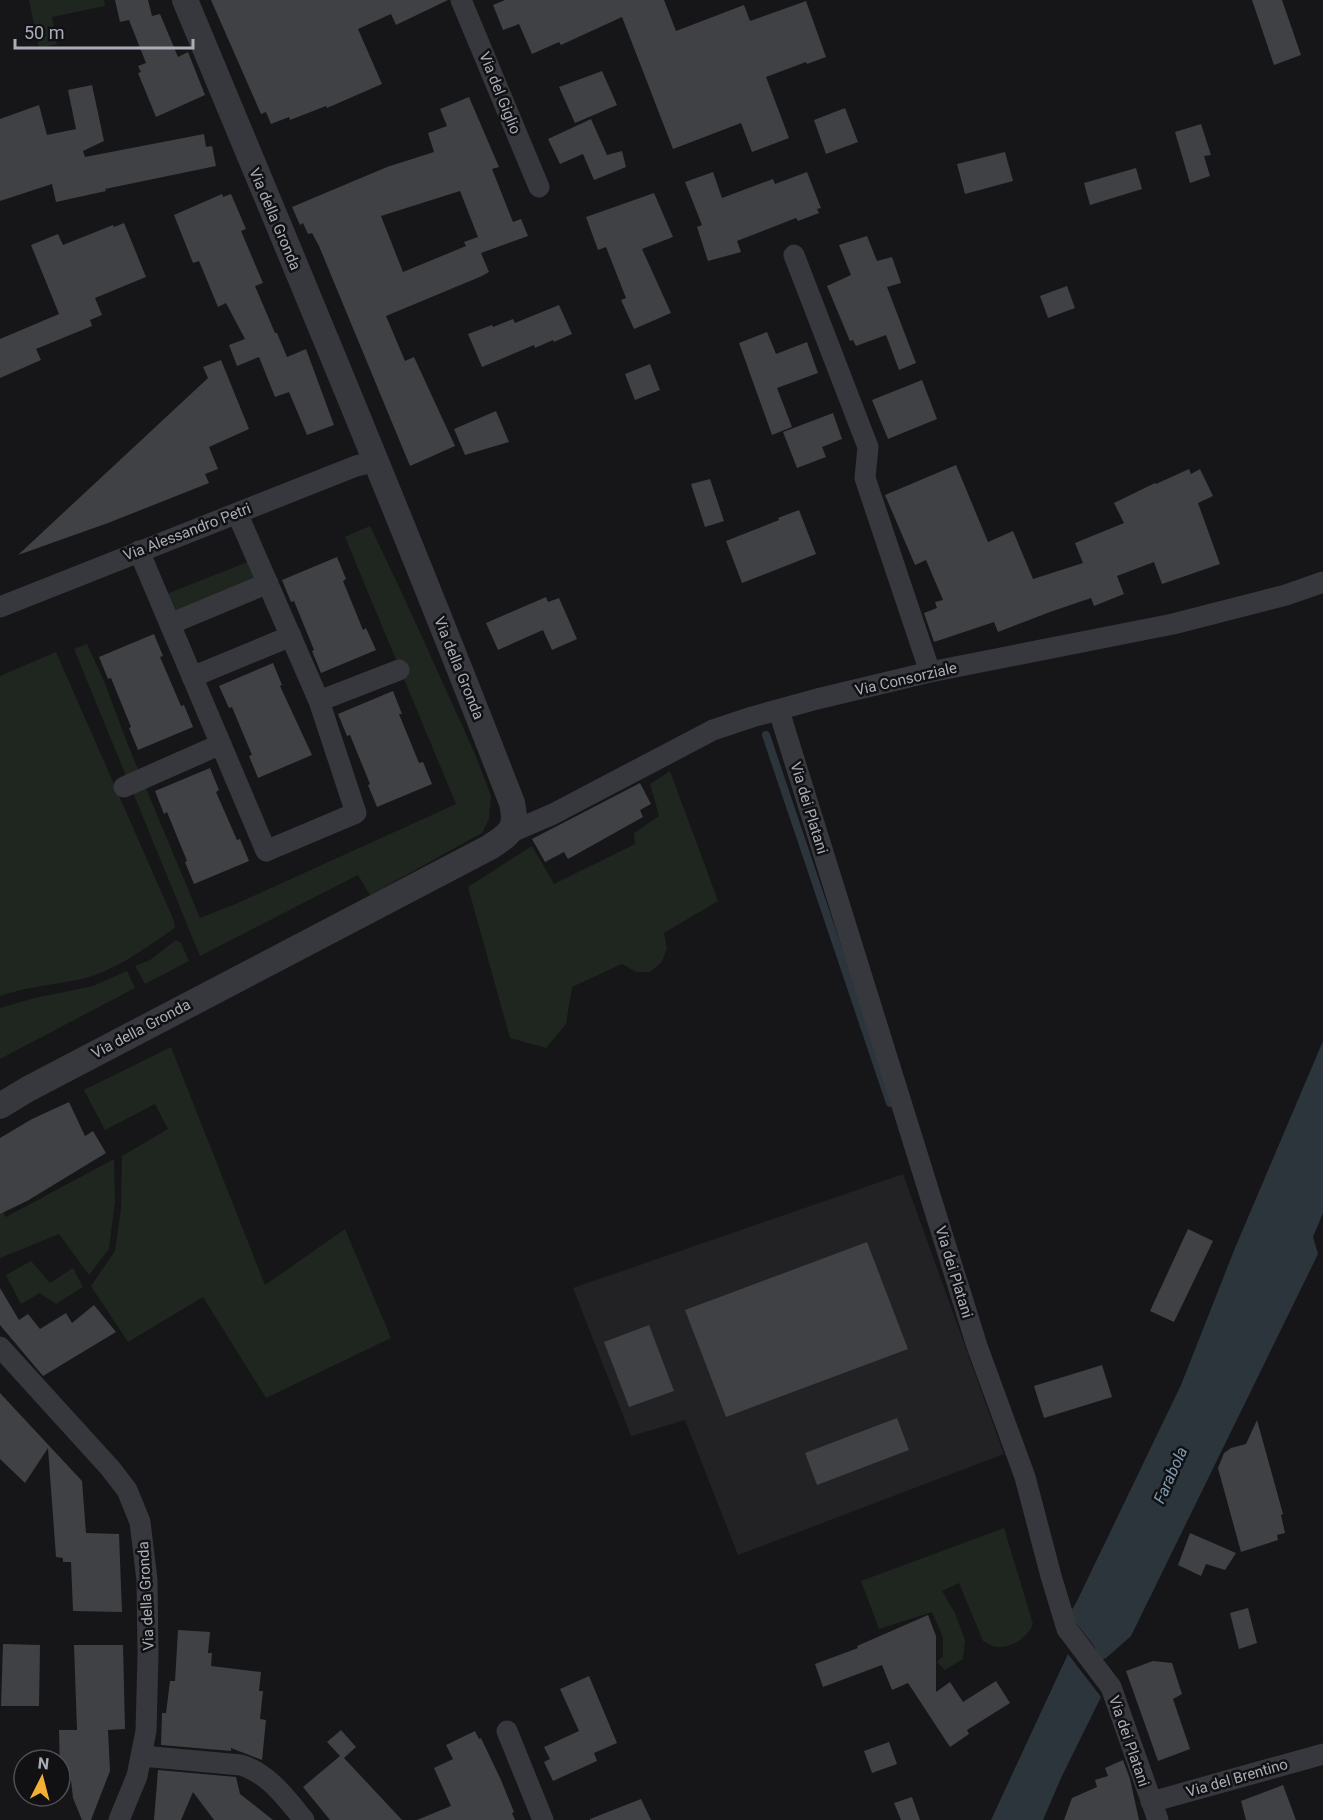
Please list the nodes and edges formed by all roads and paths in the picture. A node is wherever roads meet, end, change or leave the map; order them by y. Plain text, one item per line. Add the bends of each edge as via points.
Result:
1 (185, 0) edge
2 (461, 0) edge
3 (538, 187) dead end
4 (794, 255) dead end
5 (376, 461) junction
6 (237, 513) junction
7 (139, 551) junction
8 (1323, 582) edge
9 (268, 583) junction
10 (0, 607) edge
11 (170, 624) junction
12 (291, 636) junction
13 (399, 670) dead end
14 (930, 672) junction
15 (192, 677) junction
16 (319, 701) junction
17 (779, 711) junction
18 (221, 744) junction
19 (124, 787) dead end
20 (509, 833) junction
21 (28, 1089) junction
22 (0, 1100) edge
23 (0, 1106) edge
24 (0, 1347) edge
25 (8, 1371) edge
26 (507, 1731) dead end
27 (1323, 1754) edge
28 (142, 1756) junction
29 (1154, 1811) edge
30 (119, 1820) edge
31 (304, 1820) edge
32 (543, 1820) edge

1 - 5 street, Via della Gronda
2 - 3 street, Via del Giglio
4 - 14 street via 868,447 865,478
5 - 6 street, Via Alessandro Petri
5 - 20 street, Via della Gronda via 512,803 515,823
6 - 7 street, Via Alessandro Petri
6 - 9 street
7 - 10 street, Via Alessandro Petri
7 - 11 street
8 - 14 street, Via Consorziale via 1173,624
9 - 11 street
9 - 12 street
11 - 15 street
12 - 15 street
12 - 16 street
13 - 16 street
14 - 17 street, Via Consorziale
15 - 18 street
16 - 18 street via 356,813 266,851
17 - 20 street, Via Consorziale via 714,730
17 - 29 street, Via dei Platani via 977,1346 1024,1477 1067,1629 1111,1687
18 - 19 street
20 - 21 street, Via della Gronda via 490,847
21 - 22 street, Via della Gronda
21 - 23 street, Via della Gronda
24 - 25 street, Via della Gronda
25 - 28 street, Via della Gronda via 115,1474 127,1490 140,1522 147,1581 148,1655 147,1724
26 - 32 street
27 - 29 street, Via del Brentino
28 - 30 street, Via della Gronda
28 - 31 street via 248,1767 279,1789

